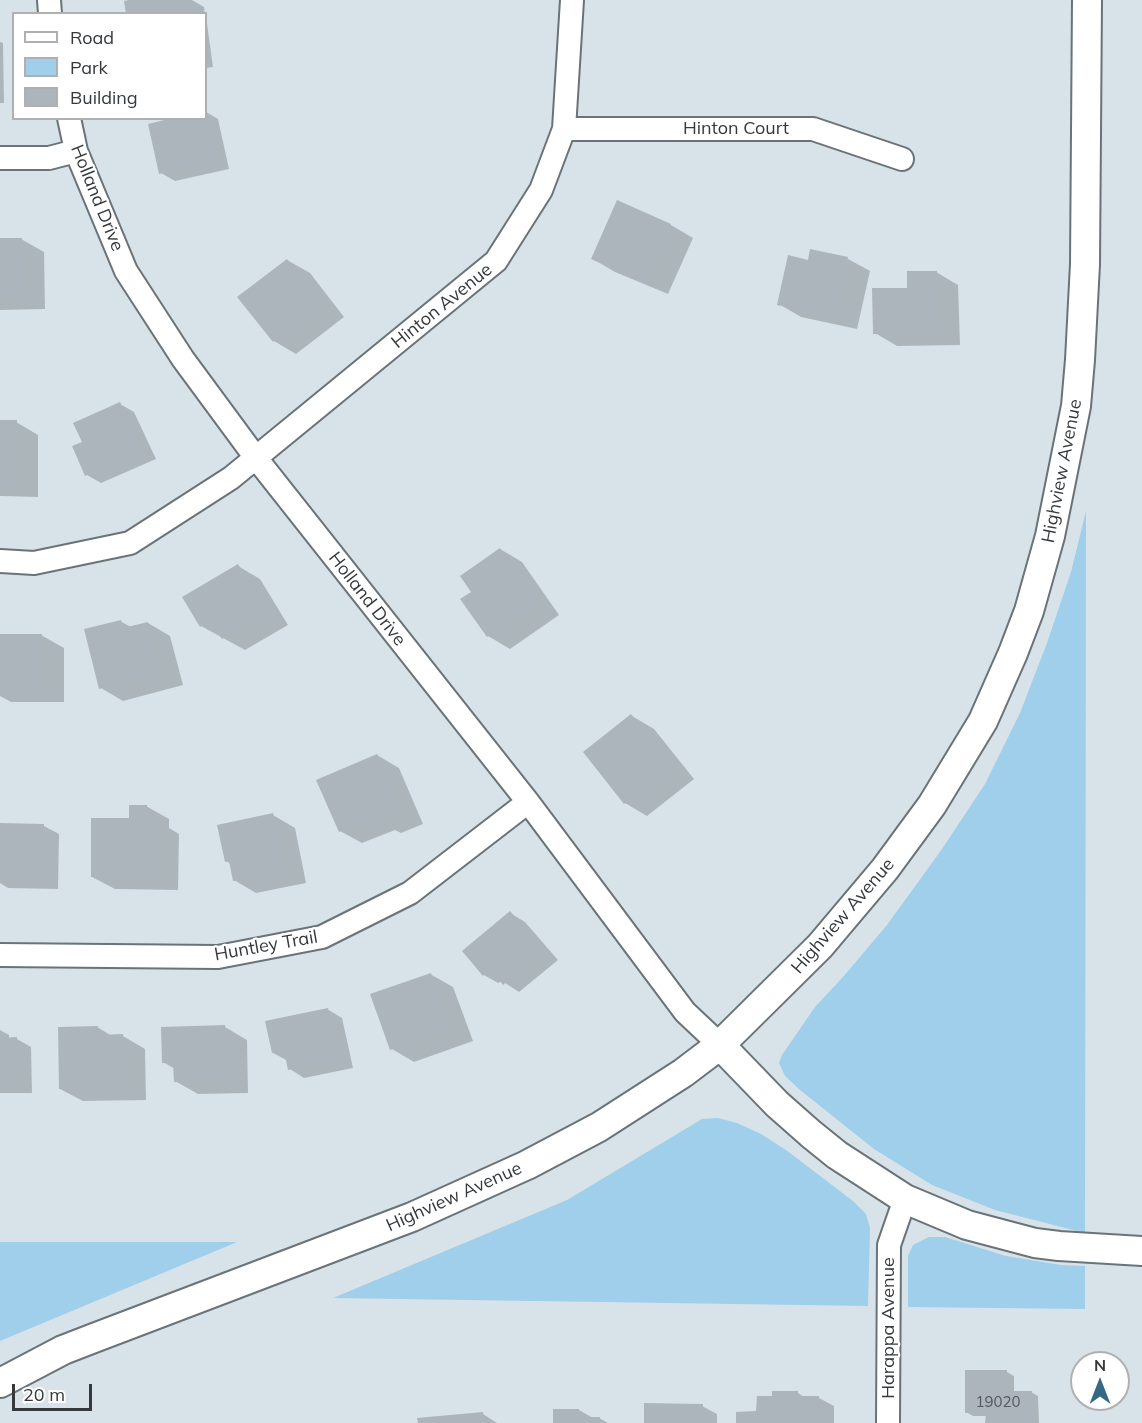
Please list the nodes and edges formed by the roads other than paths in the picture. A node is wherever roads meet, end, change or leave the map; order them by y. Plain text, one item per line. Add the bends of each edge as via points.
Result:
1 (572, 0) edge
2 (1087, 0) edge
3 (69, 120) edge
4 (564, 129) junction
5 (76, 151) junction
6 (0, 158) edge
7 (902, 159) dead end
8 (256, 458) junction
9 (0, 561) edge
10 (528, 802) junction
11 (0, 955) edge
12 (720, 1046) junction
13 (905, 1199) junction
14 (1142, 1251) edge
15 (0, 1383) edge
16 (888, 1423) edge

1 - 4 street, Hinton Avenue
2 - 12 street, Highview Avenue via 1085,264 1076,406 1059,498 1029,611 983,721 932,805 820,946
3 - 5 street, Holland Drive
4 - 7 street, Hinton Court via 813,129
4 - 8 street, Hinton Avenue via 541,190 496,261
5 - 6 street via 49,158
5 - 8 street, Holland Drive via 126,271 183,359
8 - 9 street, Hinton Avenue via 130,543 34,563
8 - 10 street, Holland Drive
10 - 11 street, Huntley Trail via 410,893 322,937 218,957
10 - 12 street, Holland Drive via 685,1012
12 - 13 street via 811,1134
12 - 15 street, Highview Avenue via 599,1127 527,1165 412,1217 63,1350
13 - 14 street via 977,1228 1035,1243
13 - 16 street, Harappa Avenue via 889,1245

